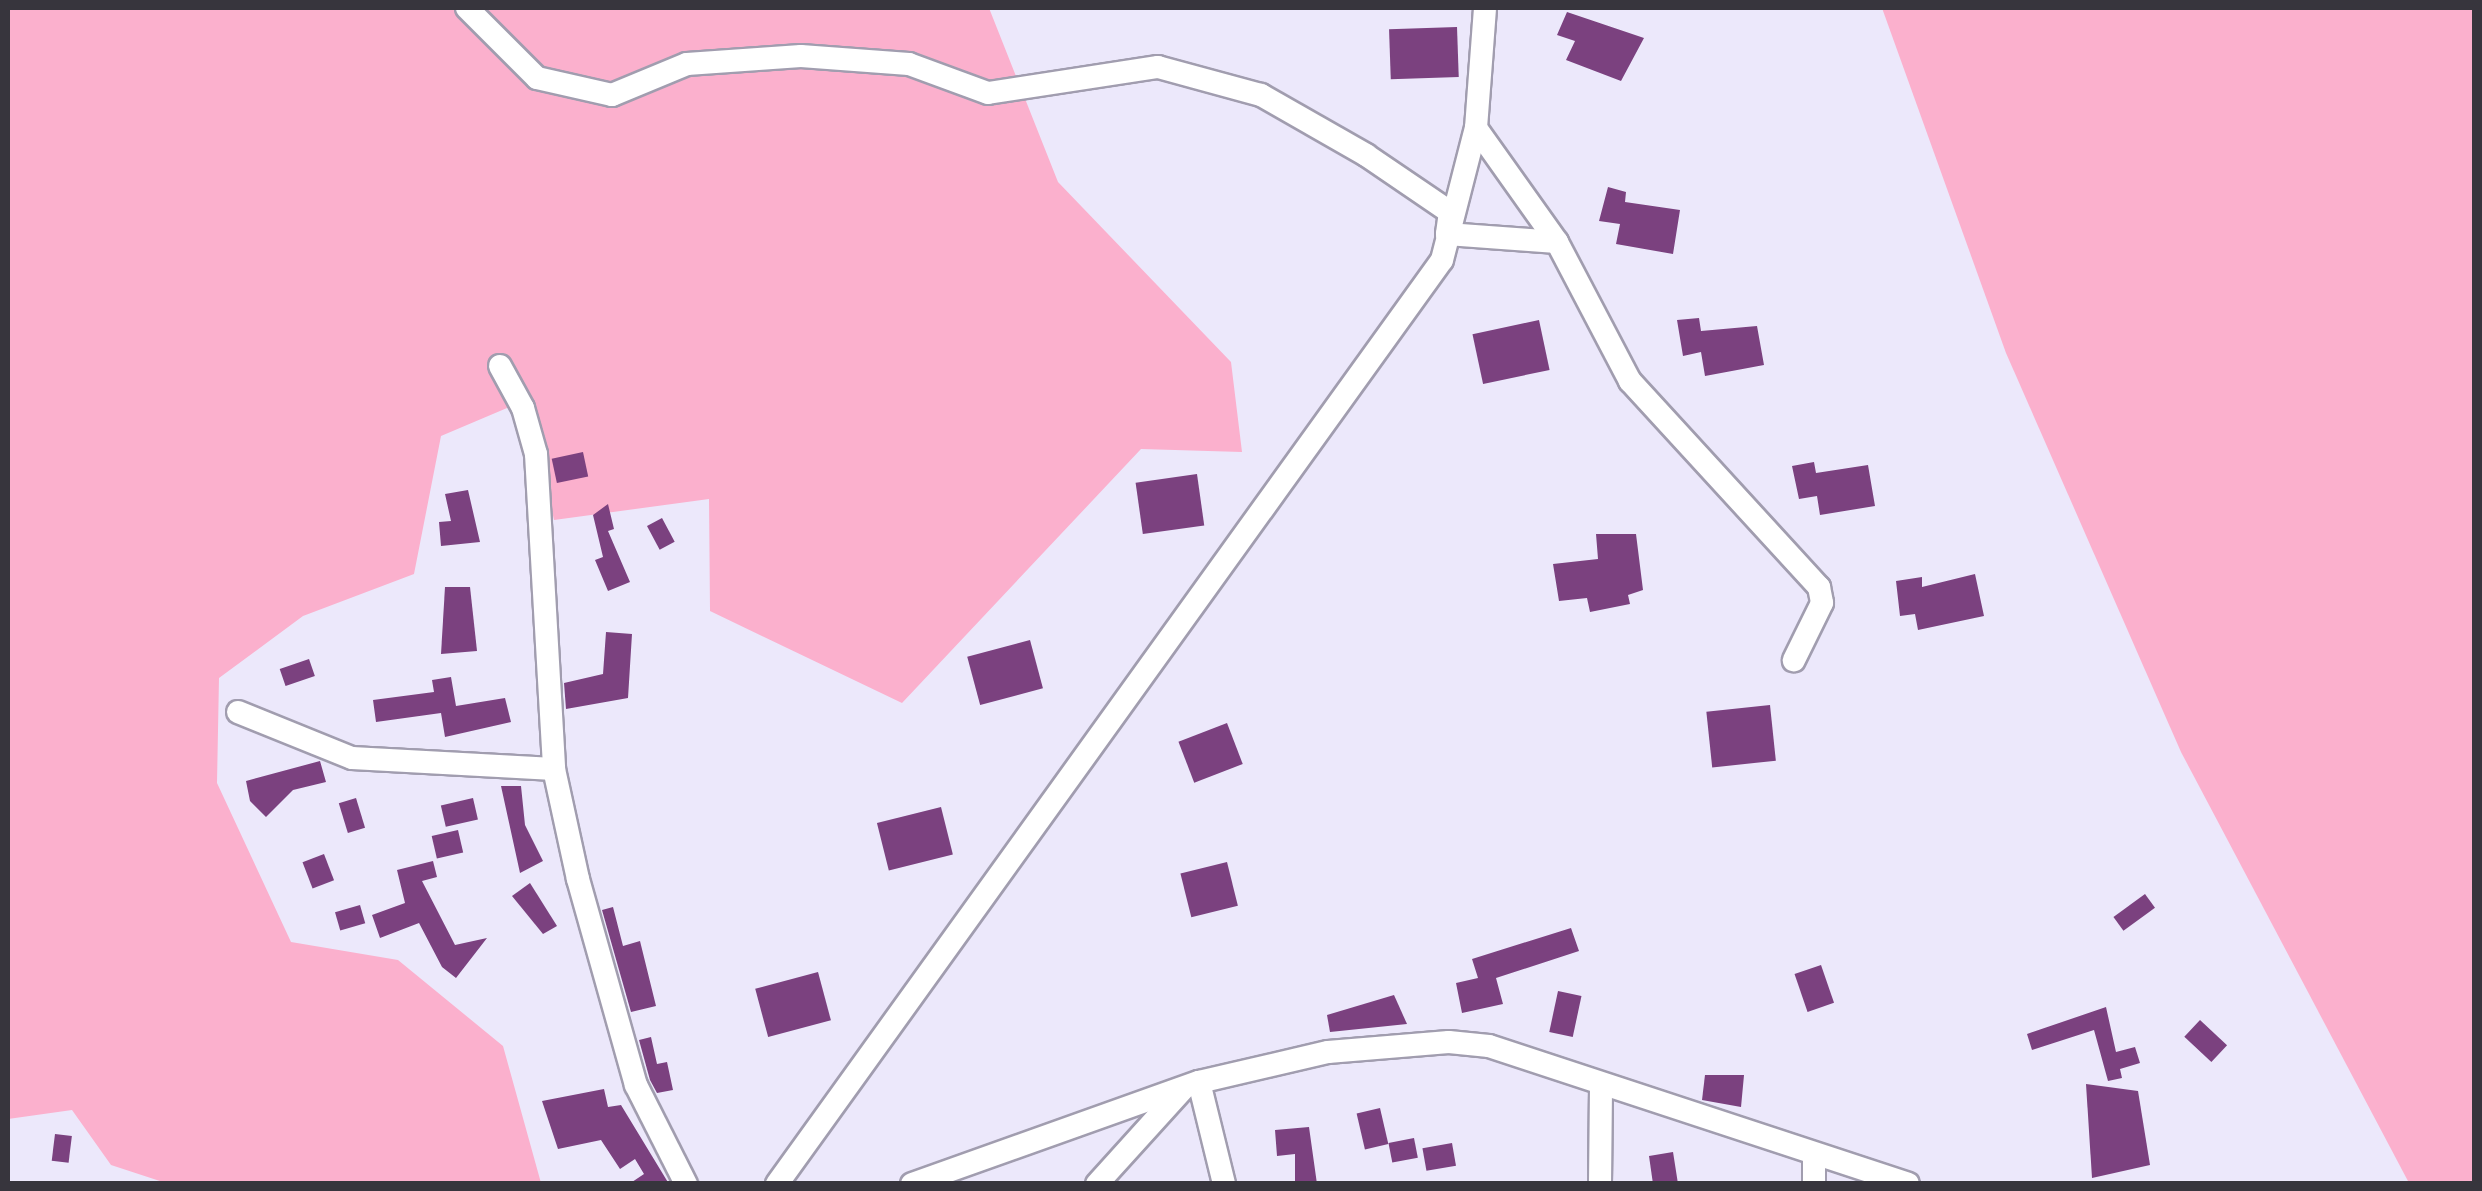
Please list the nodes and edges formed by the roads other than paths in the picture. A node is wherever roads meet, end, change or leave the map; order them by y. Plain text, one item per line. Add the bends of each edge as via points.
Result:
1 (467, 8) edge
2 (1485, 8) edge
3 (1476, 128) junction
4 (1447, 234) junction
5 (1557, 242) junction
6 (500, 366) dead end
7 (1794, 660) dead end
8 (238, 712) dead end
9 (554, 768) junction
10 (1192, 1084) junction
11 (1600, 1085) junction
12 (1814, 1154) junction
13 (686, 1184) edge
14 (776, 1184) edge
15 (912, 1184) edge
16 (1097, 1184) edge
17 (1224, 1184) edge
18 (1600, 1184) edge
19 (1814, 1184) edge
20 (1908, 1184) edge

1 - 4 street via 537,78 612,95 687,64 801,56 909,64 988,94 1158,67 1261,95 1366,155 1450,212
2 - 3 street
3 - 4 street
3 - 5 street
4 - 5 street
4 - 14 street via 1442,260 1418,294
5 - 7 street via 1630,381 1819,587 1822,604
6 - 9 street via 530,426 543,505
8 - 9 street via 352,758
9 - 13 street via 636,1086
10 - 11 street via 1328,1052 1449,1042 1489,1046
10 - 15 street
10 - 16 street
10 - 17 street
11 - 12 street
11 - 18 street
12 - 19 street
12 - 20 street

